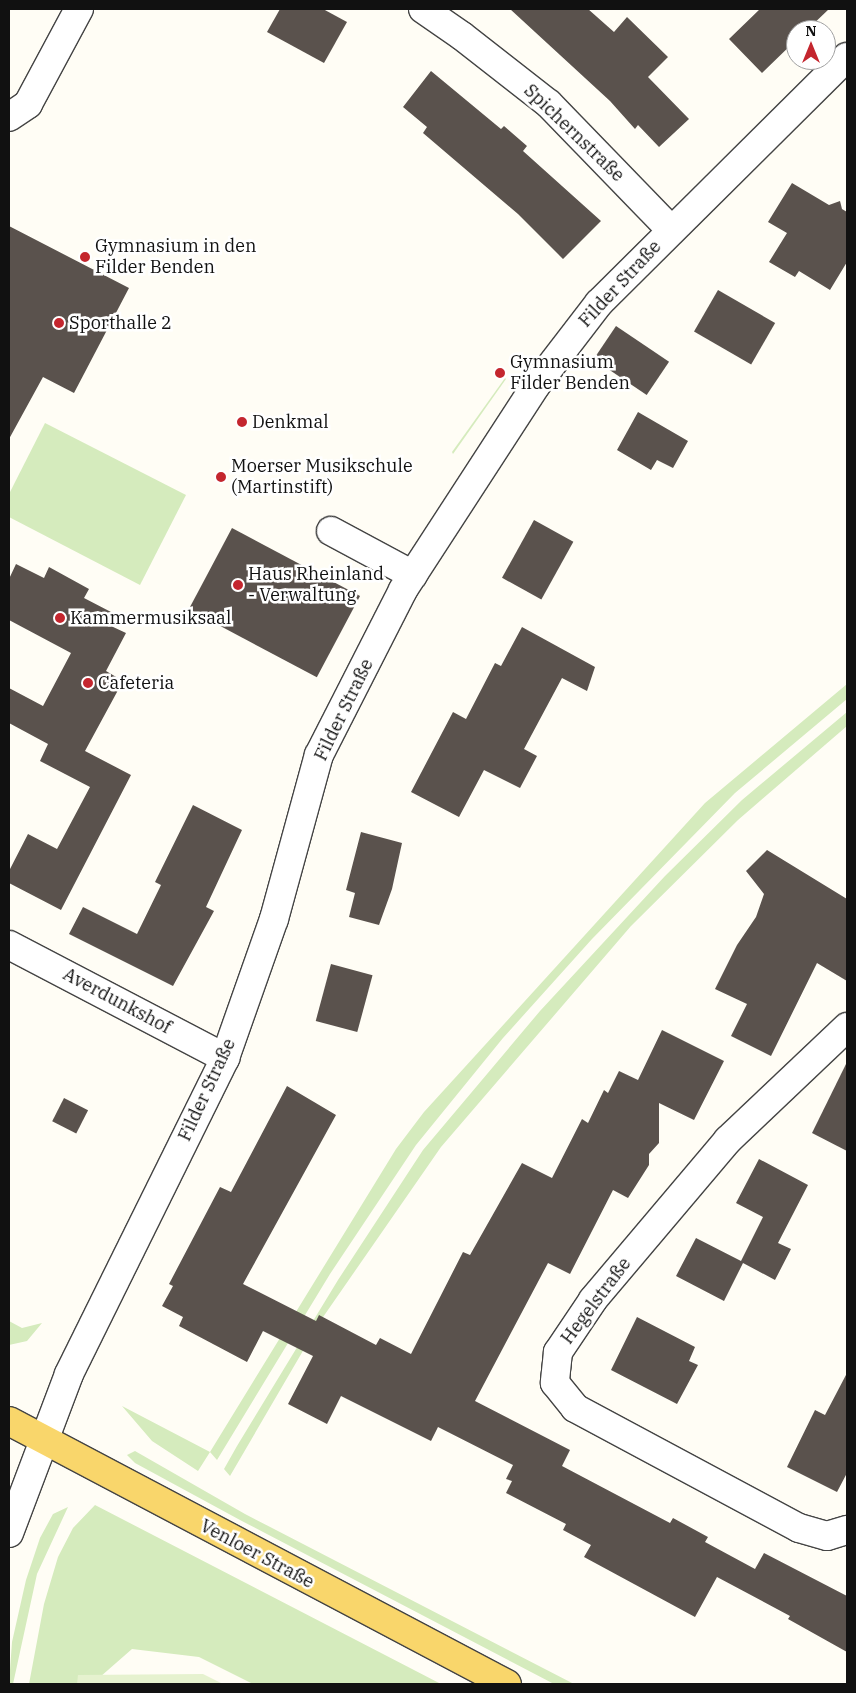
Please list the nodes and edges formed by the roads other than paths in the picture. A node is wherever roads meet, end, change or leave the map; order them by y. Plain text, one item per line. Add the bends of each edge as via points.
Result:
1 (80, 9) edge
2 (423, 9) edge
3 (847, 58) edge
4 (9, 117) edge
5 (671, 230) junction
6 (331, 532) dead end
7 (413, 575) junction
8 (9, 945) edge
9 (847, 1028) edge
10 (225, 1058) junction
11 (9, 1421) edge
12 (43, 1439) junction
13 (847, 1530) edge
14 (9, 1533) edge
15 (507, 1684) edge

1 - 4 street via 28,104
2 - 5 street, Spichernstraße via 549,104
3 - 5 street, Filder Straße
5 - 7 street, Filder Straße via 599,303 536,385
6 - 7 street
7 - 10 street, Filder Straße via 319,755 274,919
8 - 10 street, Averdunkshof
9 - 13 street, Hegelstraße via 728,1140 593,1300 558,1352 555,1383 575,1408 799,1528 827,1536
10 - 12 street, Filder Straße via 70,1374
11 - 12 main road, Venloer Straße
12 - 14 street, Filder Straße
12 - 15 main road, Venloer Straße

